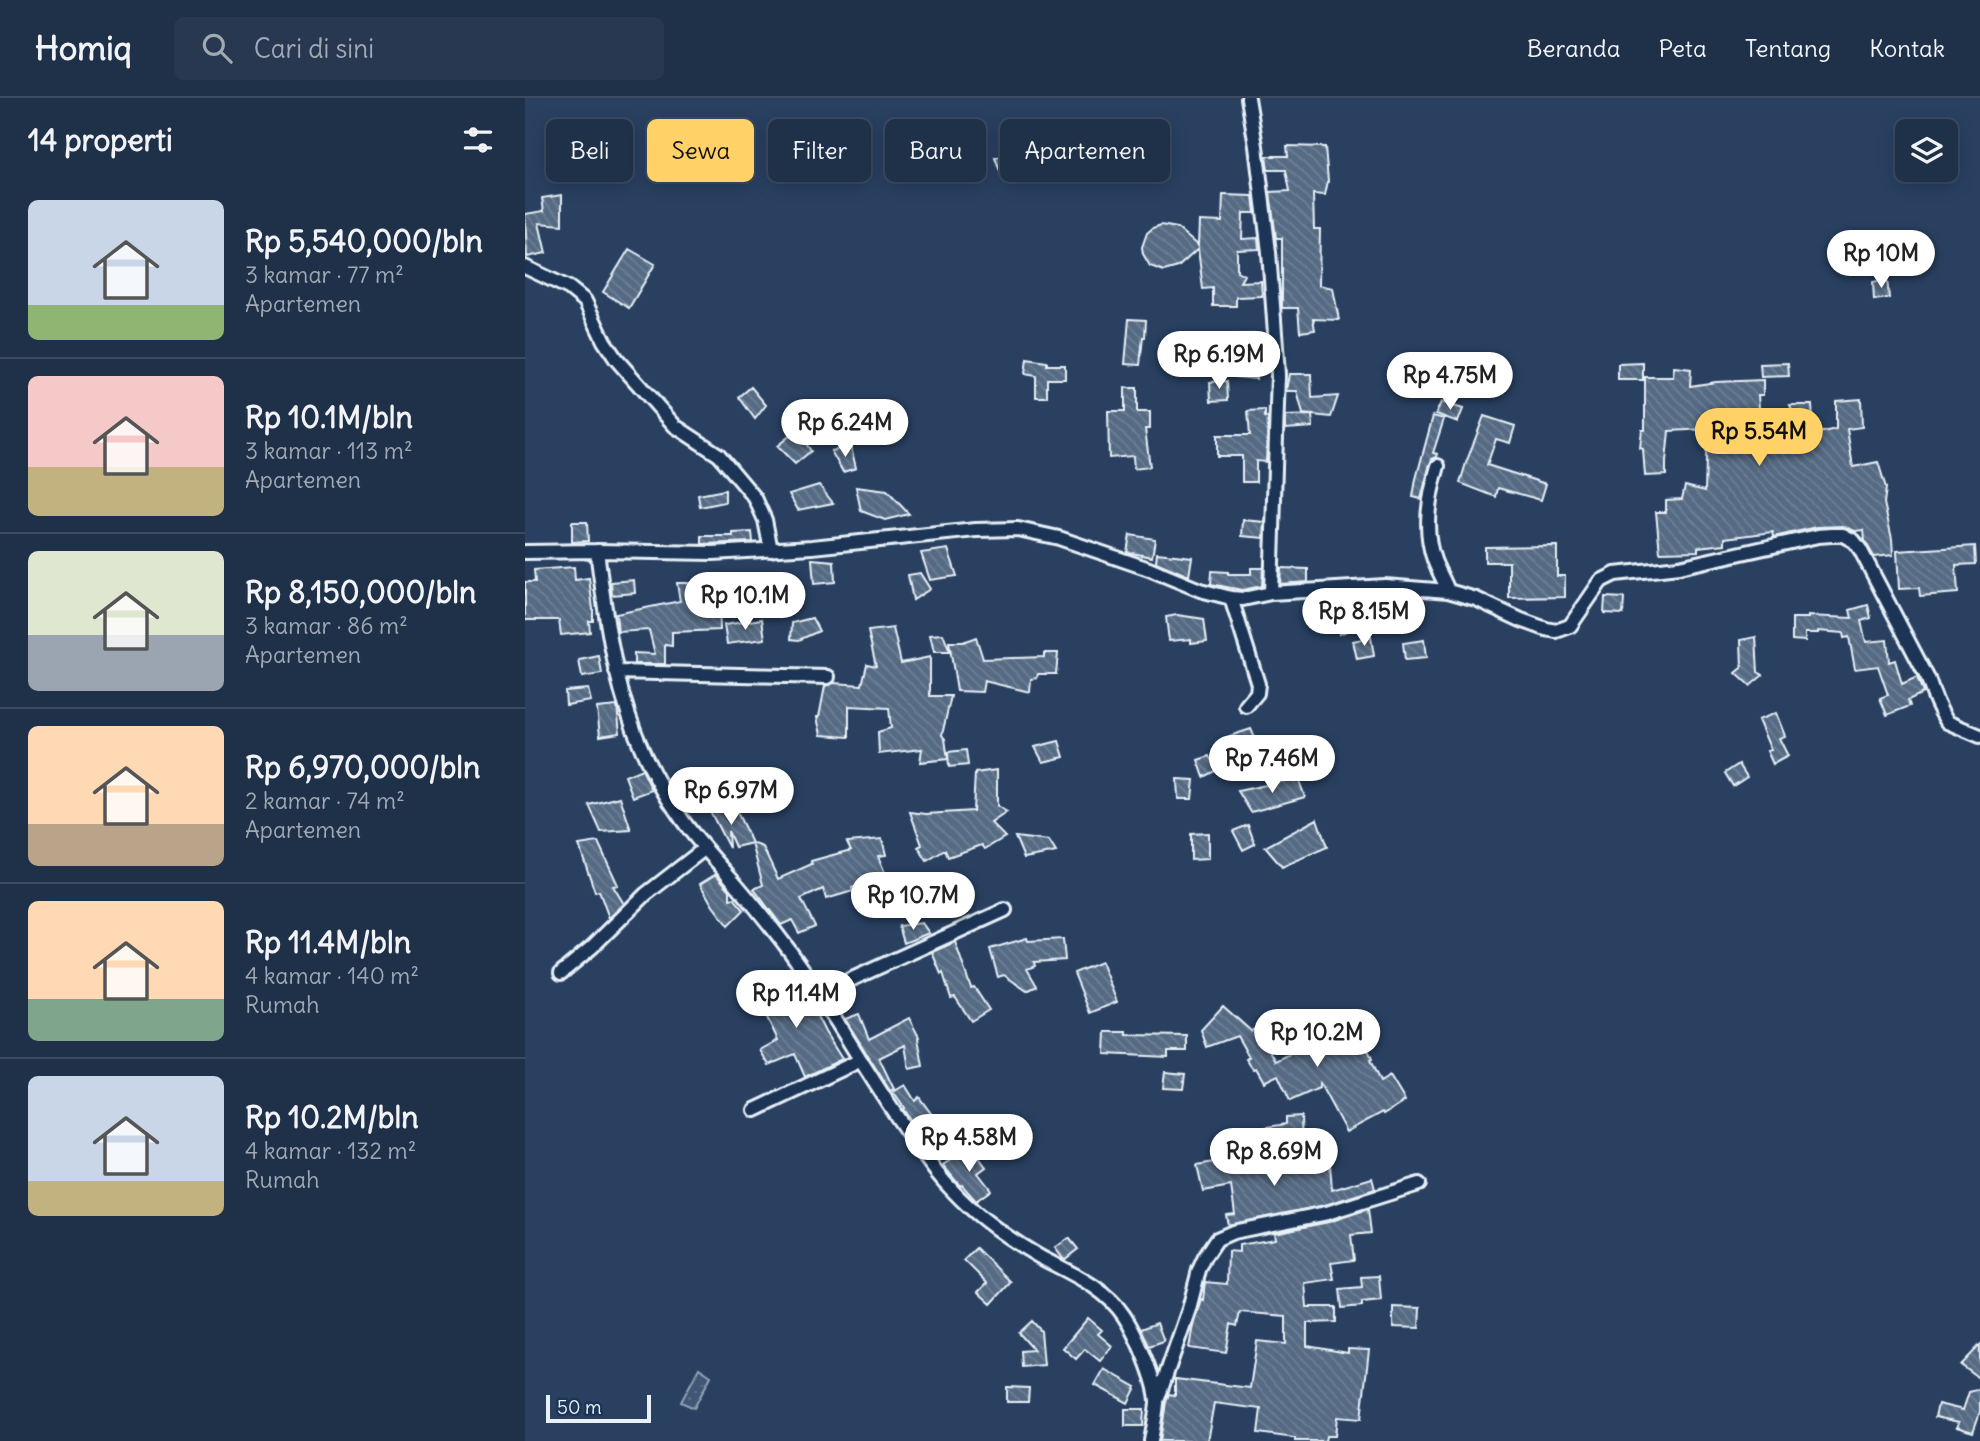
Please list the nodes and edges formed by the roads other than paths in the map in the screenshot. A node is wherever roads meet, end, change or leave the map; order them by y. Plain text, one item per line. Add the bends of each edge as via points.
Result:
1 (1248, 98) edge
2 (525, 267) edge
3 (1438, 466) dead end
4 (771, 550) junction
5 (597, 551) junction
6 (525, 552) edge
7 (1448, 591) junction
8 (1271, 593) junction
9 (1231, 598) junction
10 (616, 672) junction
11 (828, 677) dead end
12 (1246, 706) dead end
13 (1980, 736) edge
14 (704, 849) junction
15 (1005, 910) dead end
16 (561, 973) dead end
17 (818, 994) junction
18 (859, 1061) junction
19 (755, 1110) dead end
20 (1419, 1184) dead end
21 (1157, 1401) junction
22 (1151, 1441) edge

1 - 8 street via 1269,252 1278,374
2 - 4 street via 585,301 616,359 675,425 719,455 755,498
3 - 7 street via 1429,496 1429,520 1433,557
4 - 5 street
4 - 9 street via 1017,529 1059,538
5 - 6 street
5 - 10 street
7 - 8 street via 1385,586
7 - 13 street via 1546,629 1560,630 1573,623 1601,581 1615,574 1678,567 1818,536 1843,535 1860,549 1947,722
8 - 9 street
9 - 12 street via 1258,684
10 - 11 street
10 - 14 street via 626,709 656,779
14 - 16 street via 646,894
14 - 17 street via 758,909
15 - 17 street
17 - 18 street
18 - 19 street
18 - 21 street via 898,1121 966,1204 1111,1300 1142,1351
20 - 21 street via 1327,1213 1217,1239 1199,1270
21 - 22 street

